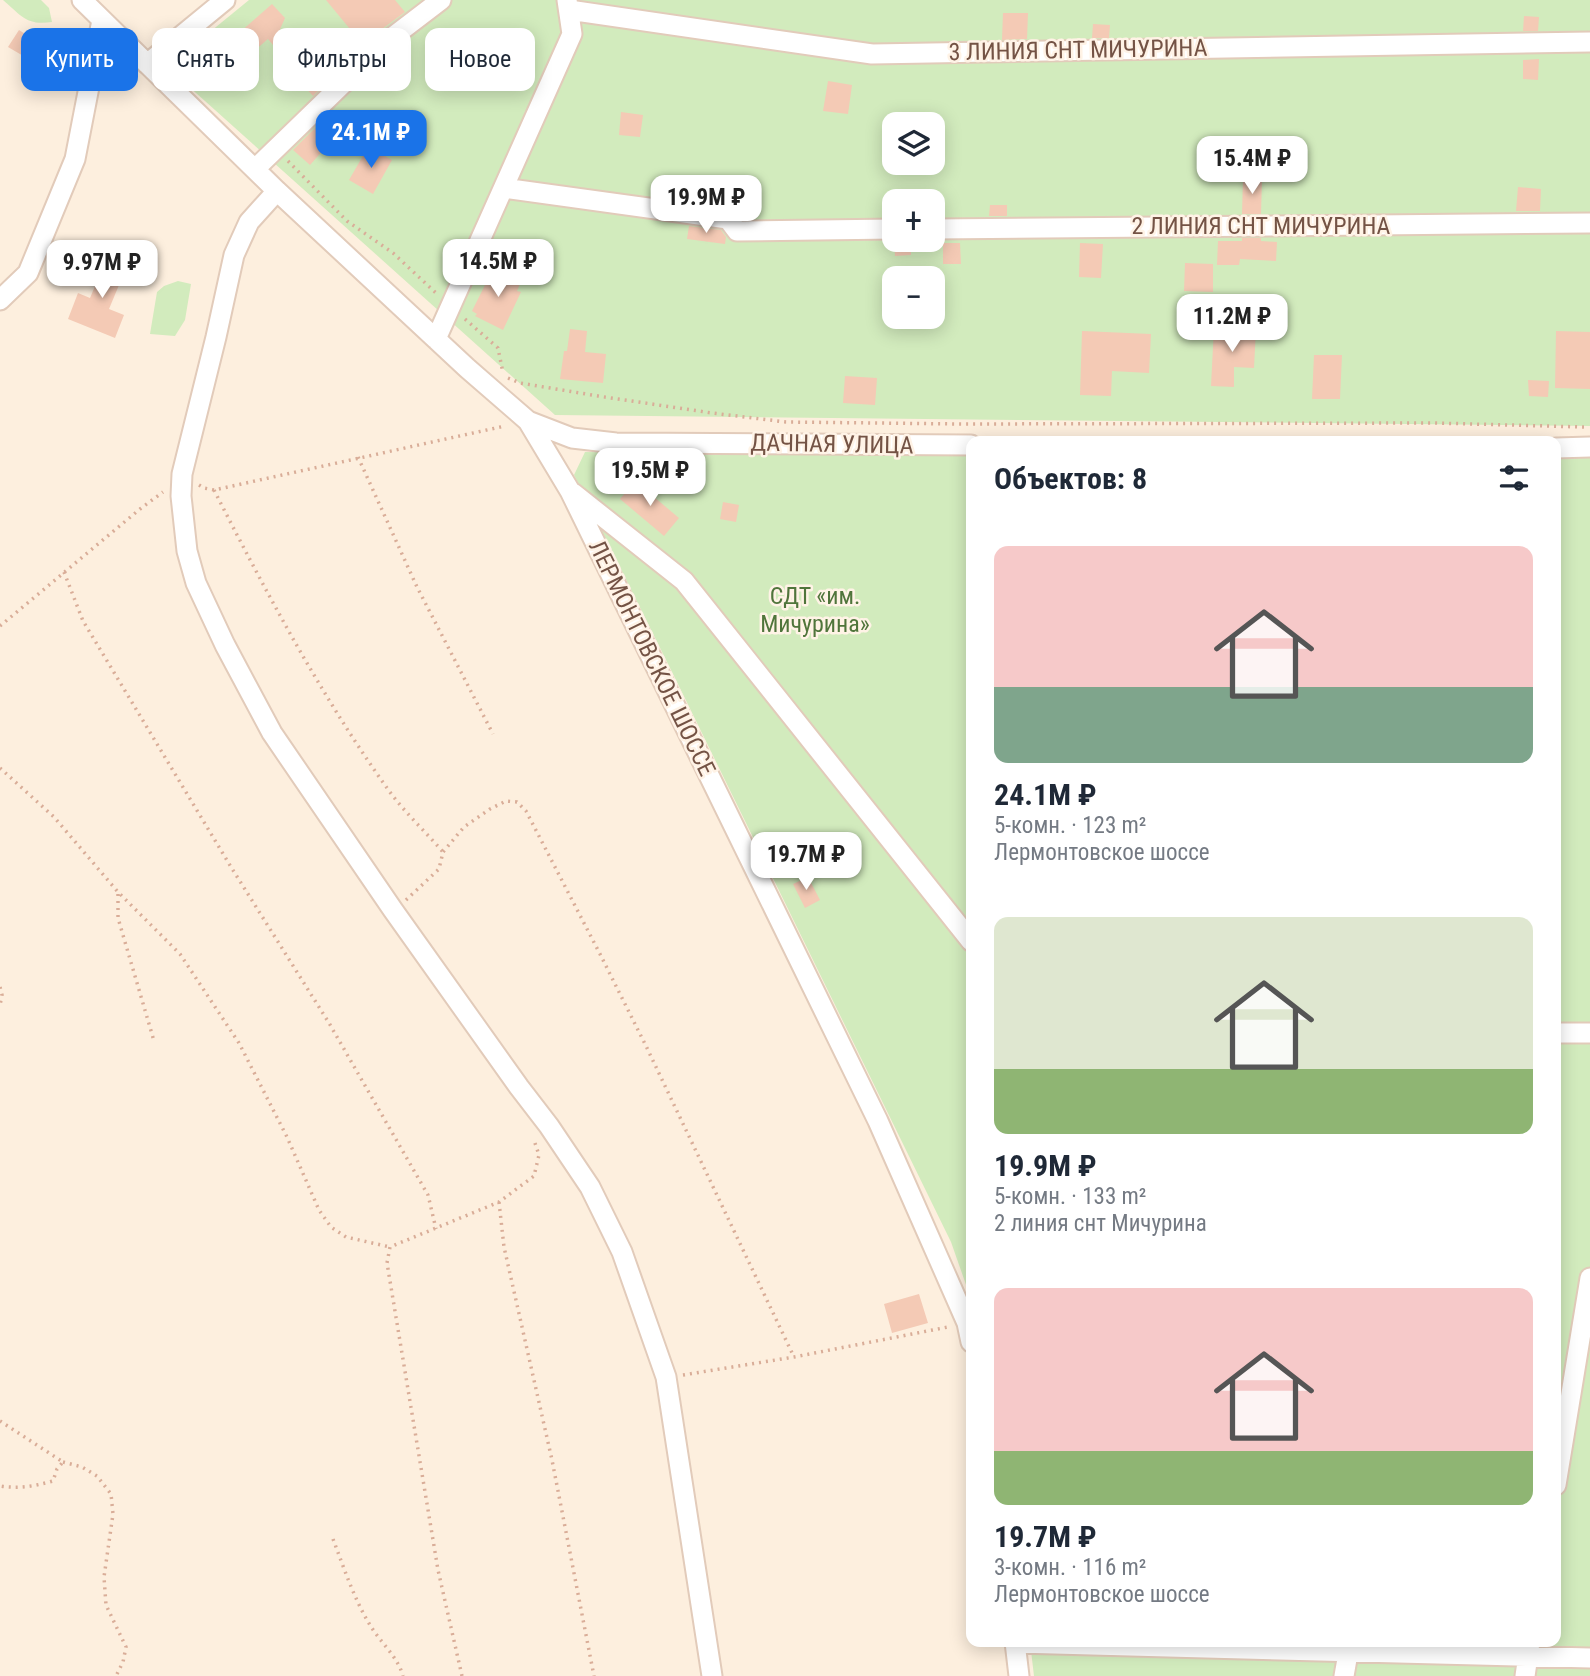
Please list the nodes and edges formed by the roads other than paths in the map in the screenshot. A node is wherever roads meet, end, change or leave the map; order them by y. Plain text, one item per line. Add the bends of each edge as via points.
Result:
1 (82, 0) edge
2 (225, 0) edge
3 (441, 0) edge
4 (568, 5) edge
5 (102, 20) junction
6 (1590, 42) edge
7 (147, 64) junction
8 (255, 169) junction
9 (504, 188) junction
10 (277, 191) junction
11 (1590, 223) edge
12 (882, 229) edge
13 (945, 229) edge
14 (1, 297) edge
15 (436, 339) junction
16 (528, 421) junction
17 (966, 445) edge
18 (1590, 447) edge
19 (1561, 448) edge
20 (570, 491) junction
21 (966, 935) edge
22 (1561, 1033) edge
23 (1590, 1033) edge
24 (1590, 1278) edge
25 (966, 1326) edge
26 (1561, 1455) edge
27 (1016, 1647) edge
28 (1349, 1647) edge
29 (1527, 1658) edge
30 (1590, 1658) edge
31 (712, 1676) edge
32 (1019, 1676) edge
33 (1344, 1676) edge

1 - 5 street, ЛЕРМОНТОВСКОЕ ШОССЕ
2 - 7 street
3 - 8 street via 386,42
4 - 6 street, 3 ЛИНИЯ СНТ МИЧУРИНА via 872,54
4 - 9 street via 572,34
5 - 7 street, ЛЕРМОНТОВСКОЕ ШОССЕ
5 - 14 street via 75,159 28,273
7 - 8 street, ЛЕРМОНТОВСКОЕ ШОССЕ
8 - 10 street, ЛЕРМОНТОВСКОЕ ШОССЕ
9 - 12 street via 728,219 737,231
9 - 15 street
10 - 15 street, ЛЕРМОНТОВСКОЕ ШОССЕ
10 - 31 street via 249,222 234,255 182,474 187,551 196,583 272,733 549,1126 590,1187 622,1252 666,1377
11 - 13 street, 2 ЛИНИЯ СНТ МИЧУРИНА
15 - 16 street, ЛЕРМОНТОВСКОЕ ШОССЕ
16 - 17 street, ДАЧНАЯ УЛИЦА via 572,438 616,443
16 - 20 street, ЛЕРМОНТОВСКОЕ ШОССЕ
18 - 19 street
20 - 21 street via 684,581
20 - 25 street, ЛЕРМОНТОВСКОЕ ШОССЕ via 878,1121
22 - 23 street
24 - 26 street
27 - 32 street
28 - 29 street
28 - 33 street
29 - 30 street

